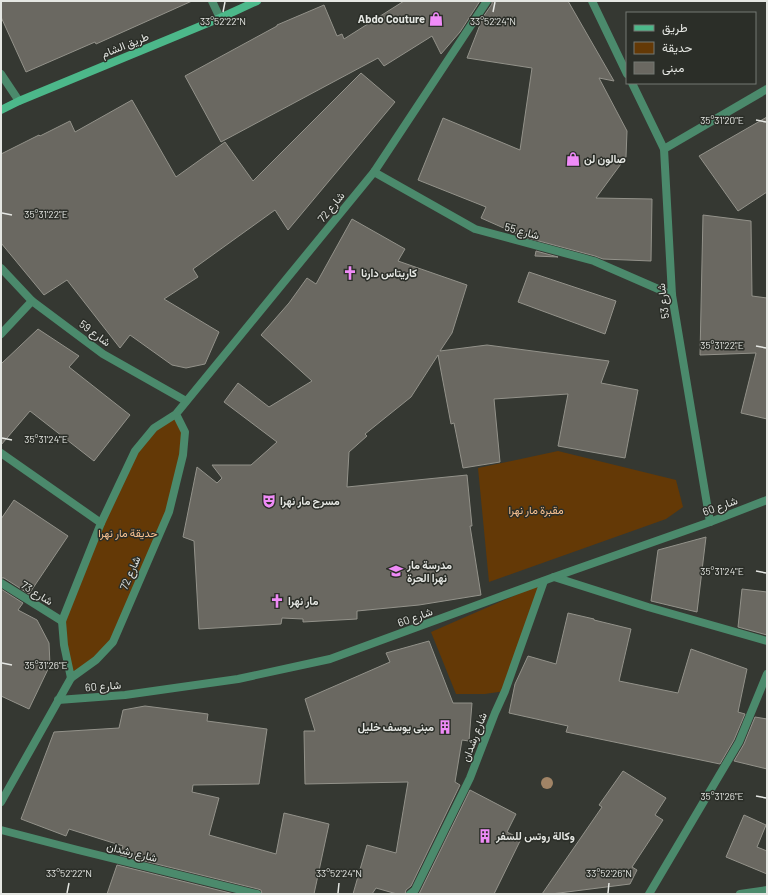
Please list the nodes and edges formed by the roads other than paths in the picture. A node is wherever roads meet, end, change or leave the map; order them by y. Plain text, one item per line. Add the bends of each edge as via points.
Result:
1 (212, 1) edge
2 (256, 1) edge
3 (487, 1) edge
4 (592, 1) edge
5 (220, 18) junction
6 (626, 72) edge
7 (1, 74) edge
8 (632, 84) edge
9 (767, 89) edge
10 (19, 101) junction
11 (1, 110) edge
12 (664, 149) junction
13 (374, 172) junction
14 (1, 268) edge
15 (672, 295) junction
16 (32, 301) junction
17 (1, 334) edge
18 (186, 401) junction
19 (176, 414) junction
20 (1, 453) edge
21 (767, 500) edge
22 (710, 522) junction
23 (101, 523) junction
24 (554, 577) junction
25 (544, 581) junction
26 (1, 583) edge
27 (62, 621) junction
28 (767, 641) edge
29 (767, 674) edge
30 (71, 678) junction
31 (58, 700) junction
32 (1, 802) edge
33 (1, 830) edge
34 (767, 890) edge
35 (258, 894) edge
36 (410, 894) edge
37 (648, 894) edge
38 (740, 894) edge

1 - 5 street
2 - 5 main road, طريق الشام
3 - 13 street, شارع 72
4 - 6 street
5 - 10 main road, طريق الشام
7 - 10 street
8 - 12 street, شارع 53
9 - 12 street
10 - 11 main road, طريق الشام
12 - 15 street, شارع 53
13 - 15 street, شارع 55 via 475,229 594,261
13 - 18 street, شارع 72
14 - 16 street, شارع 59
15 - 22 street, شارع 53
16 - 17 street
16 - 18 street, شارع 59 via 103,354
18 - 19 street, شارع 72
19 - 23 street, شارع 72 via 154,428 135,451
19 - 30 street, شارع 72 via 185,432 183,455 169,512 113,642 96,660
20 - 23 street
21 - 22 street, شارع 60
22 - 24 street, شارع 60
23 - 27 street, شارع 72
24 - 25 street, شارع 60
24 - 28 street
25 - 31 street, شارع 60 via 330,659 238,679 125,695
25 - 36 street, شارع رشدان via 505,691 470,778 415,890
26 - 27 street, شارع 73
27 - 30 street, شارع 72
29 - 37 street via 739,742
30 - 31 street, شارع 72
31 - 32 street, شارع 72
33 - 35 street, شارع رشدان
34 - 38 street

